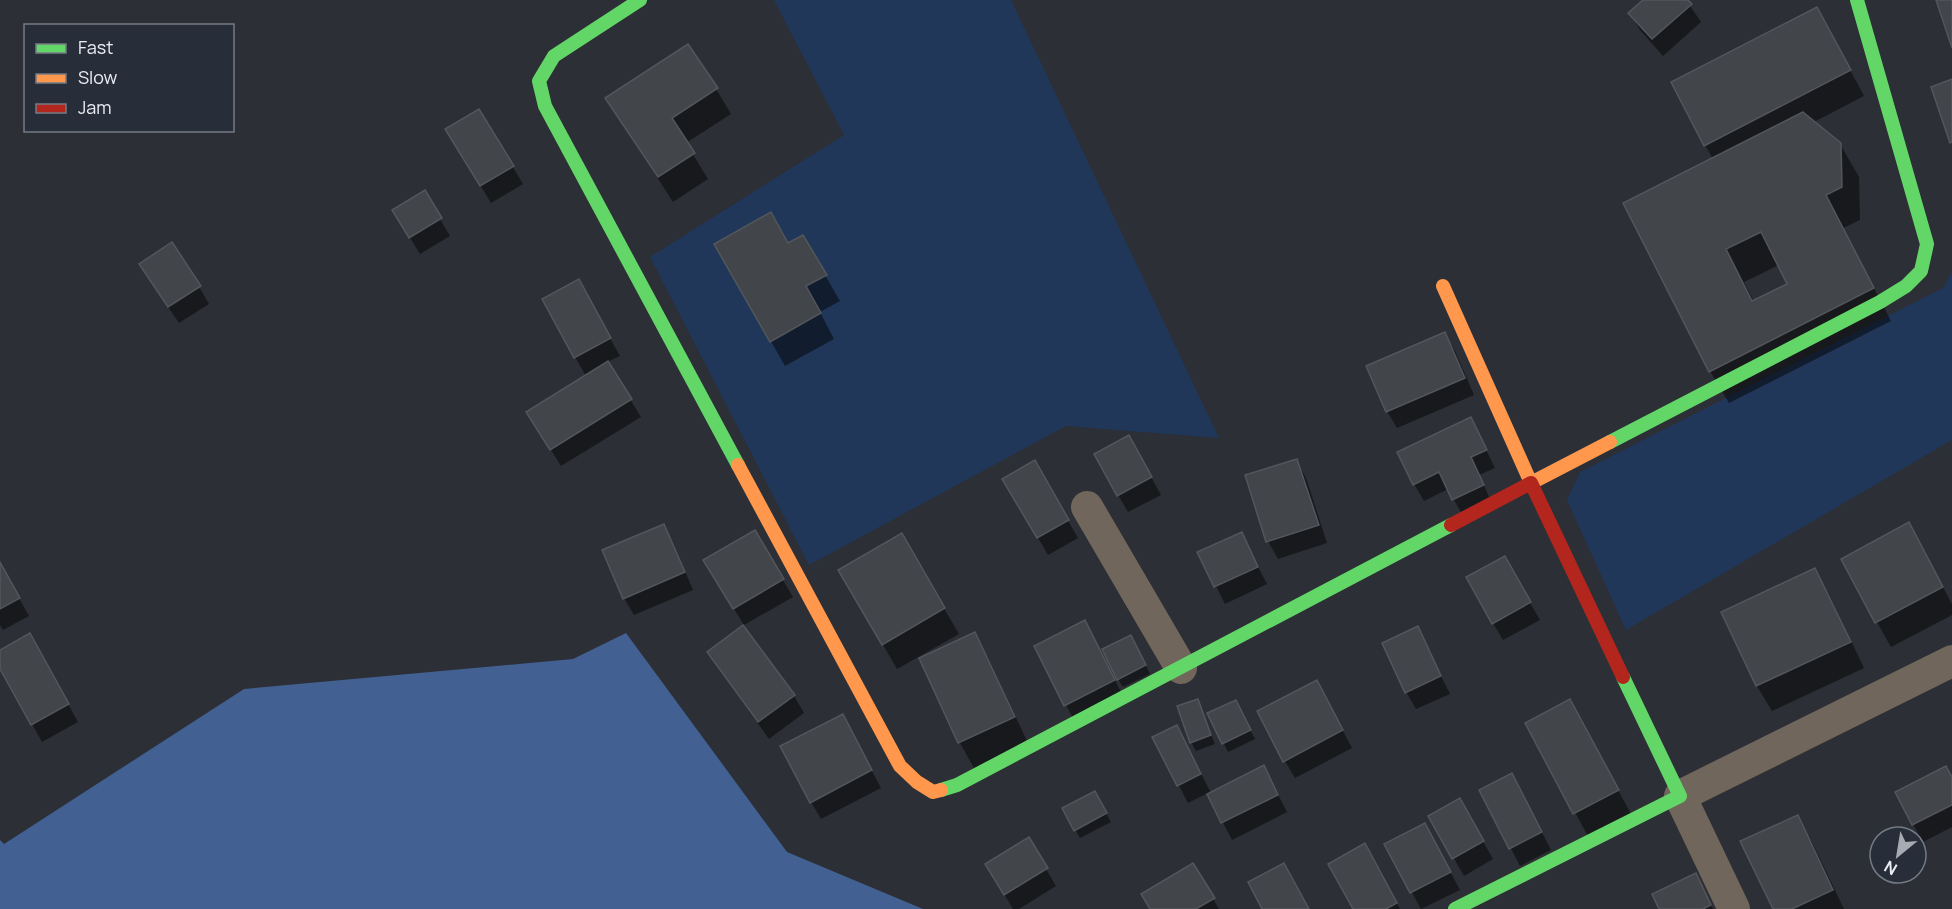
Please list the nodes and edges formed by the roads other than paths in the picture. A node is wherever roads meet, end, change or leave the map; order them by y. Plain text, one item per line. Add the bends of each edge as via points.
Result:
1 (640, 0) edge
2 (1857, 0) edge
3 (1443, 286) dead end
4 (1531, 483) junction
5 (1088, 507) dead end
6 (1952, 661) edge
7 (1181, 668) junction
8 (1680, 796) junction
9 (1455, 909) edge
10 (1734, 909) edge

1 - 7 street via 554,56 539,81 545,106 900,766 933,792 957,785
2 - 4 street via 1927,244 1921,271 1880,302
3 - 4 street
4 - 7 street
4 - 8 street
5 - 7 street
6 - 8 street
8 - 9 street
8 - 10 street

